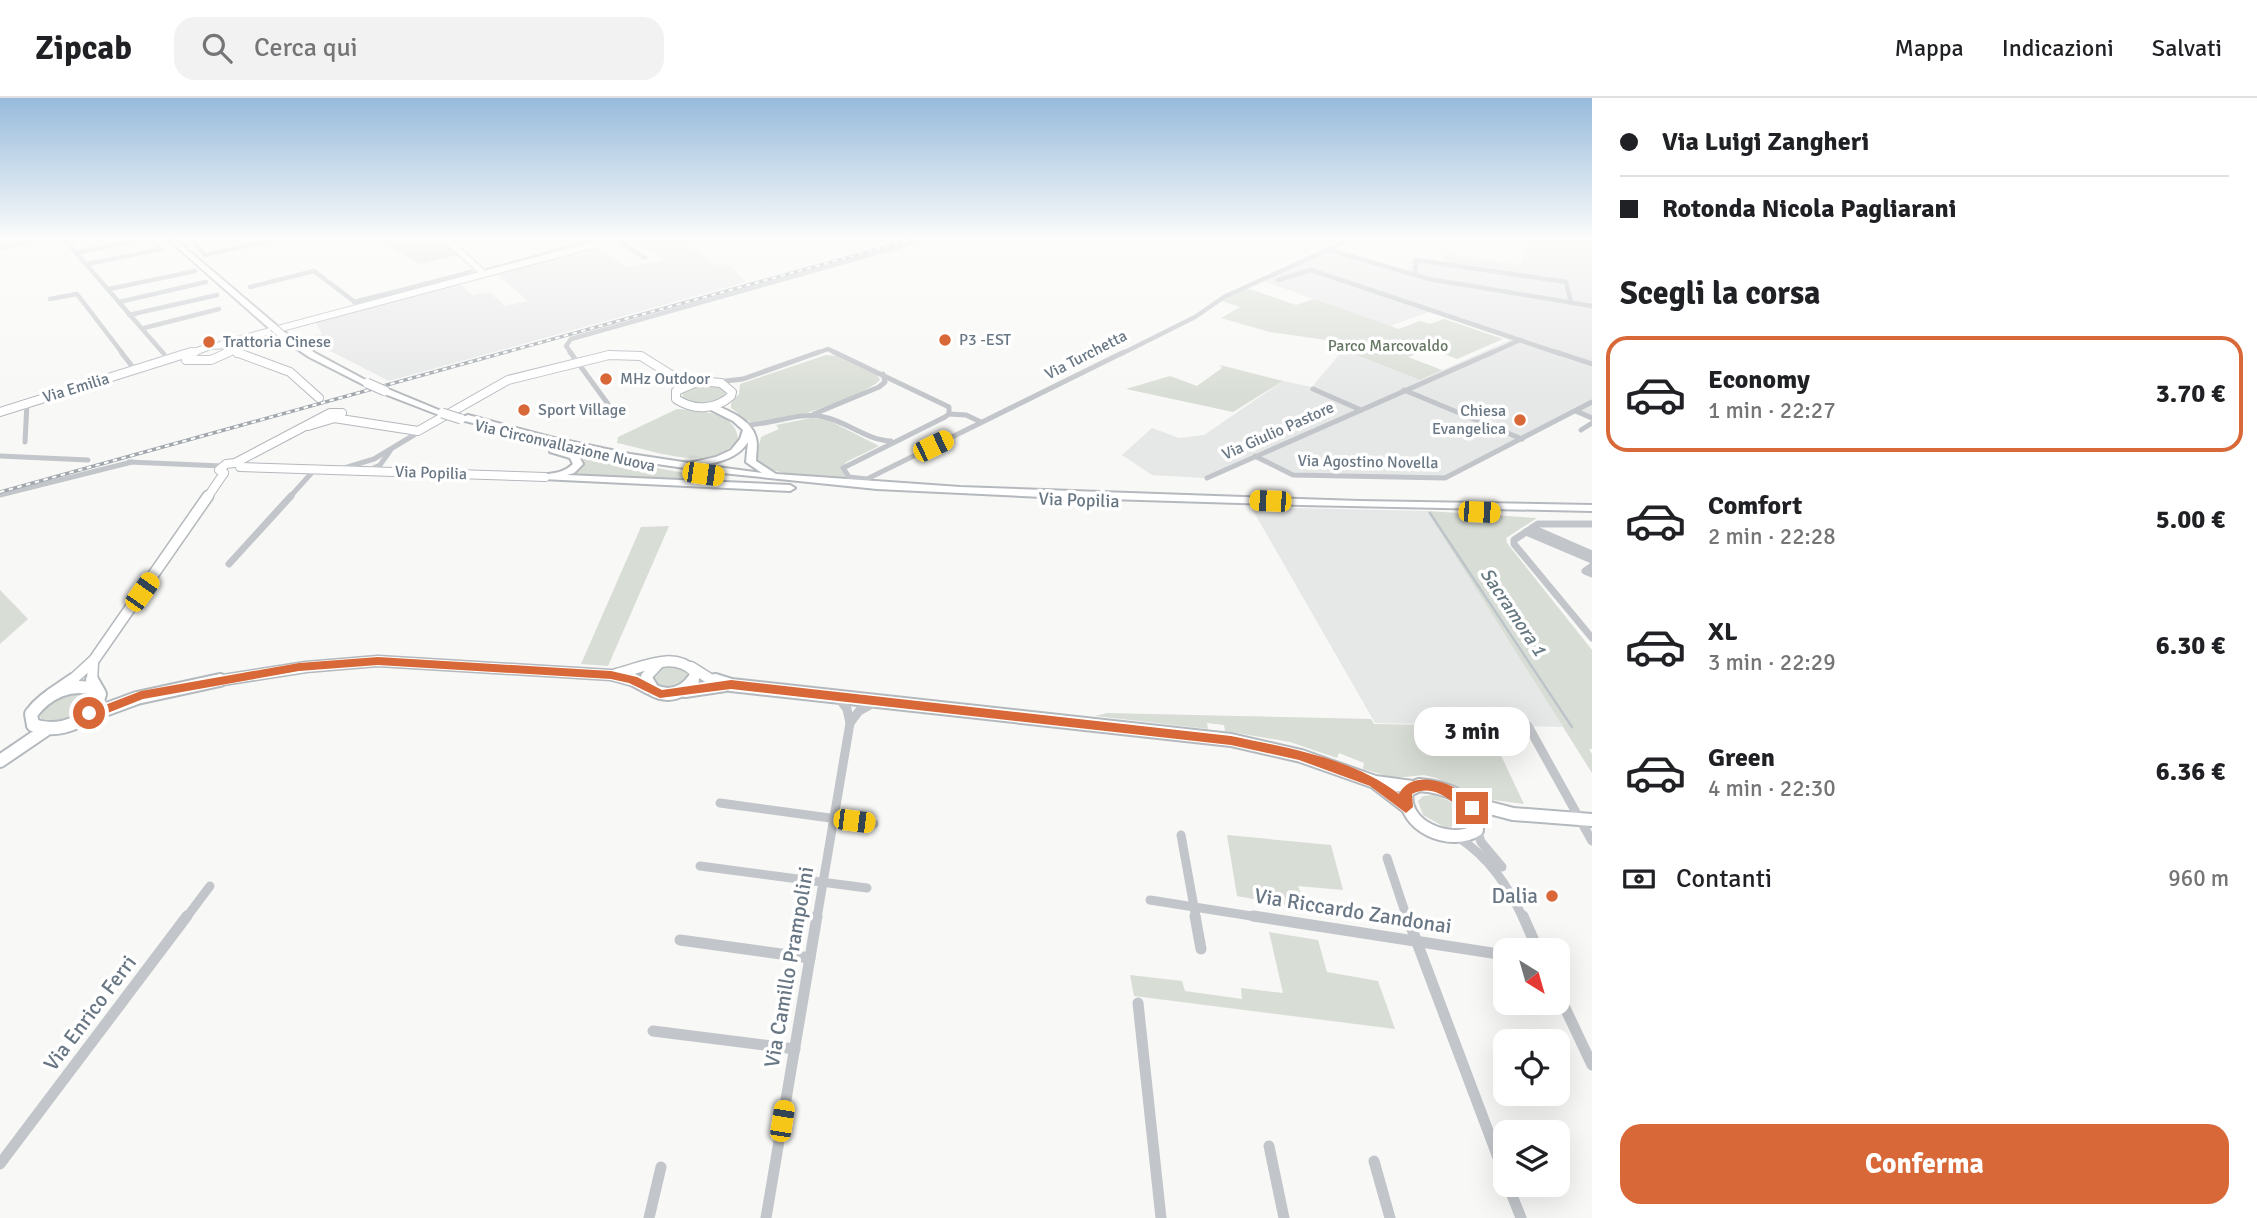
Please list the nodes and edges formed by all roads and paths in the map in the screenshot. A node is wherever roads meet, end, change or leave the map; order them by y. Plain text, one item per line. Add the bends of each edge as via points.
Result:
1 (112, 292) edge
2 (161, 292) edge
3 (233, 292) edge
4 (342, 292) edge
5 (404, 292) edge
6 (737, 292) edge
7 (1234, 292) edge
8 (1377, 292) edge
9 (1511, 292) edge
10 (1568, 292) edge
11 (217, 295) dead end
12 (50, 299) dead end
13 (119, 302) junction
14 (1571, 303) junction
15 (357, 304) junction
16 (1592, 306) edge
17 (219, 309) dead end
18 (129, 315) junction
19 (144, 328) junction
20 (249, 336) junction
21 (1520, 340) junction
22 (222, 344) junction
23 (234, 348) junction
24 (194, 351) junction
25 (164, 354) junction
26 (246, 357) junction
27 (217, 358) junction
28 (186, 360) junction
29 (579, 362) junction
30 (153, 363) junction
31 (1592, 365) edge
32 (135, 370) junction
33 (883, 374) junction
34 (676, 378) junction
35 (743, 379) junction
36 (714, 382) junction
37 (367, 383) joint
38 (692, 383) junction
39 (681, 387) junction
40 (730, 388) junction
41 (1314, 389) dead end
42 (1404, 390) junction
43 (1592, 402) edge
44 (27, 403) junction
45 (608, 404) dead end
46 (712, 407) joint
47 (724, 408) junction
48 (1361, 410) junction
49 (1576, 411) junction
50 (0, 412) edge
51 (442, 413) joint
52 (948, 414) junction
53 (333, 415) junction
54 (808, 416) junction
55 (461, 419) junction
56 (1592, 420) edge
57 (981, 422) junction
58 (973, 426) junction
59 (745, 428) junction
60 (1581, 430) dead end
61 (414, 435) dead end
62 (509, 436) junction
63 (900, 438) junction
64 (1522, 439) junction
65 (25, 442) dead end
66 (391, 449) junction
67 (0, 456) edge
68 (621, 456) junction
69 (1255, 456) junction
70 (373, 459) junction
71 (385, 459) junction
72 (88, 460) dead end
73 (237, 465) junction
74 (316, 468) junction
75 (223, 469) junction
76 (339, 469) junction
77 (369, 470) junction
78 (394, 471) junction
79 (545, 477) junction
80 (1207, 478) dead end
81 (793, 481) junction
82 (838, 487) junction
83 (0, 495) edge
84 (1417, 507) junction
85 (1592, 508) edge
86 (1592, 516) edge
87 (1592, 524) edge
88 (1529, 530) junction
89 (1592, 554) edge
90 (1592, 560) edge
91 (229, 564) dead end
92 (1592, 566) edge
93 (1592, 574) edge
94 (1592, 638) edge
95 (94, 660) junction
96 (658, 664) junction
97 (691, 667) junction
98 (611, 675) junction
99 (731, 685) junction
100 (649, 688) junction
101 (683, 691) junction
102 (98, 692) junction
103 (51, 695) junction
104 (141, 695) junction
105 (837, 695) junction
106 (878, 701) junction
107 (80, 719) junction
108 (850, 723) junction
109 (33, 725) junction
110 (1528, 726) dead end
111 (47, 729) junction
112 (1, 760) edge
113 (1375, 782) junction
114 (1412, 787) junction
115 (1466, 802) junction
116 (720, 803) dead end
117 (1406, 807) junction
118 (1519, 815) junction
119 (834, 818) junction
120 (1586, 820) edge
121 (874, 824) dead end
122 (1477, 826) junction
123 (1181, 835) dead end
124 (1458, 838) junction
125 (1592, 841) edge
126 (1387, 858) dead end
127 (701, 866) dead end
128 (823, 882) junction
129 (1507, 883) junction
130 (211, 886) dead end
131 (867, 888) dead end
132 (1150, 900) dead end
133 (1194, 906) junction
134 (1532, 938) edge
135 (680, 940) dead end
136 (1415, 940) junction
137 (1201, 949) dead end
138 (1493, 953) edge
139 (810, 958) junction
140 (1138, 1003) dead end
141 (1568, 1015) edge
142 (653, 1031) dead end
143 (795, 1049) junction
144 (1592, 1065) edge
145 (1493, 1145) edge
146 (1269, 1146) dead end
147 (1374, 1161) dead end
148 (0, 1164) edge
149 (661, 1167) dead end
150 (1513, 1197) edge
151 (649, 1218) edge
152 (766, 1218) edge
153 (1161, 1218) edge
154 (1284, 1218) edge
155 (1390, 1218) edge
156 (1521, 1218) edge

1 - 13 street
2 - 13 street
3 - 37 main road, Via Circonvallazione Nuova, bridge via 312,355
4 - 15 street
5 - 15 main road
6 - 29 street via 571,339 566,346
7 - 57 street, Via Turchetta via 1195,317
8 - 21 street
9 - 14 street
10 - 14 street
11 - 18 street
12 - 32 street via 77,295
13 - 18 street
14 - 16 street
15 - 20 main road
17 - 19 street
18 - 19 street
19 - 25 street
20 - 22 main road
20 - 23 main road
21 - 31 street
21 - 42 street, Via Giulio Pastore
22 - 23 main road
22 - 24 main road, Via Emilia
23 - 26 main road
23 - 27 main road
24 - 25 street
24 - 28 main road
24 - 30 main road, Via Emilia
25 - 30 street
26 - 27 main road, Via Emilia
26 - 53 main road via 296,374
27 - 28 main road, Via Emilia
28 - 30 main road, Via Emilia
29 - 34 main road via 630,354
29 - 45 street
29 - 53 main road via 508,380 433,424 408,432
30 - 32 main road, Via Emilia
32 - 44 main road, Via Emilia
33 - 35 street via 828,349
33 - 52 street via 946,404
33 - 54 street via 885,382 879,387
34 - 38 main road
34 - 39 main road
35 - 36 street
35 - 40 street
36 - 38 main road
36 - 40 main road
37 - 51 main road, Via Circonvallazione Nuova, bridge
38 - 39 main road
39 - 46 main road via 675,395 680,402
40 - 47 main road via 732,396
41 - 48 street, Via Giulio Pastore
42 - 48 street, Via Giulio Pastore
42 - 64 street
43 - 49 street, Via Agostino Novella
44 - 50 main road, Via Emilia
44 - 65 street
46 - 47 main road
47 - 59 main road
48 - 69 street, Via Giulio Pastore
49 - 56 street
49 - 64 street, Via Agostino Novella
51 - 55 main road, Via Circonvallazione Nuova, bridge
52 - 57 street
52 - 58 street
52 - 63 street
53 - 73 main road
54 - 59 street
54 - 63 street via 833,419 878,441
55 - 62 main road, Via Circonvallazione Nuova
55 - 68 main road, Via Circonvallazione Nuova
56 - 60 street
57 - 58 street, Via Turchetta
58 - 63 street, Via Turchetta via 873,477 845,474 843,468
59 - 68 main road via 747,439 735,451 703,462
59 - 81 main road via 752,439 751,462
61 - 66 street
62 - 79 main road via 577,460 571,471
62 - 82 main road, Via Circonvallazione Nuova via 661,468
64 - 69 street, Via Agostino Novella via 1438,479 1293,475
66 - 70 street
66 - 71 street
67 - 72 street
68 - 81 main road, Via Circonvallazione Nuova
69 - 80 street, Via Giulio Pastore
70 - 76 street
70 - 77 street
71 - 77 street
71 - 78 street
73 - 74 main road, Via Popilia
73 - 75 main road
74 - 76 main road, Via Popilia
74 - 91 street
75 - 83 street via 129,462
75 - 95 main road
76 - 77 main road, Via Popilia
77 - 78 main road, Via Popilia
78 - 79 main road, Via Popilia
79 - 82 main road
81 - 82 main road, Via Circonvallazione Nuova
82 - 84 main road, Via Popilia via 1246,505
84 - 85 main road, Via Popilia
84 - 86 main road
87 - 88 street via 1538,524
88 - 89 street
88 - 90 street
88 - 94 street via 1514,544
92 - 93 street via 1585,571
95 - 102 main road via 90,675
95 - 103 main road
96 - 97 main road via 680,661
96 - 98 main road
96 - 100 main road via 646,677
97 - 99 main road
97 - 101 main road via 694,682
98 - 100 main road
98 - 104 main road via 356,661
99 - 101 main road
99 - 105 main road
100 - 101 main road via 660,694
102 - 103 main road via 80,686
102 - 104 main road
102 - 107 main road via 95,707
103 - 109 main road via 31,714
104 - 107 main road
105 - 106 main road
105 - 108 street
106 - 108 street via 859,711
106 - 113 main road via 1231,740 1301,755
107 - 111 main road
108 - 119 street, Via Camillo Prampolini
109 - 111 main road
109 - 112 main road
110 - 120 street
111 - 112 main road
113 - 114 main road
113 - 117 main road
114 - 115 main road via 1438,787
114 - 117 main road via 1405,795
115 - 118 main road
115 - 122 main road
116 - 119 street
117 - 124 main road via 1428,828
118 - 120 main road
118 - 122 main road via 1490,817
119 - 121 street
119 - 128 street, Via Camillo Prampolini
120 - 125 street
122 - 124 main road
122 - 129 street via 1481,842 1504,869
123 - 133 street
124 - 129 street via 1479,850
126 - 136 street
127 - 128 street
128 - 131 street
128 - 139 street, Via Camillo Prampolini
129 - 134 street
130 - 148 street, Via Enrico Ferri
132 - 133 street, Via Riccardo Zandonai
133 - 136 street, Via Riccardo Zandonai
133 - 137 street
135 - 139 street
136 - 138 street, Via Riccardo Zandonai
136 - 145 street
139 - 143 street, Via Camillo Prampolini
140 - 153 street
141 - 144 street
142 - 143 street
143 - 152 street, Via Camillo Prampolini
146 - 154 street
147 - 155 street
149 - 151 street
150 - 156 street

